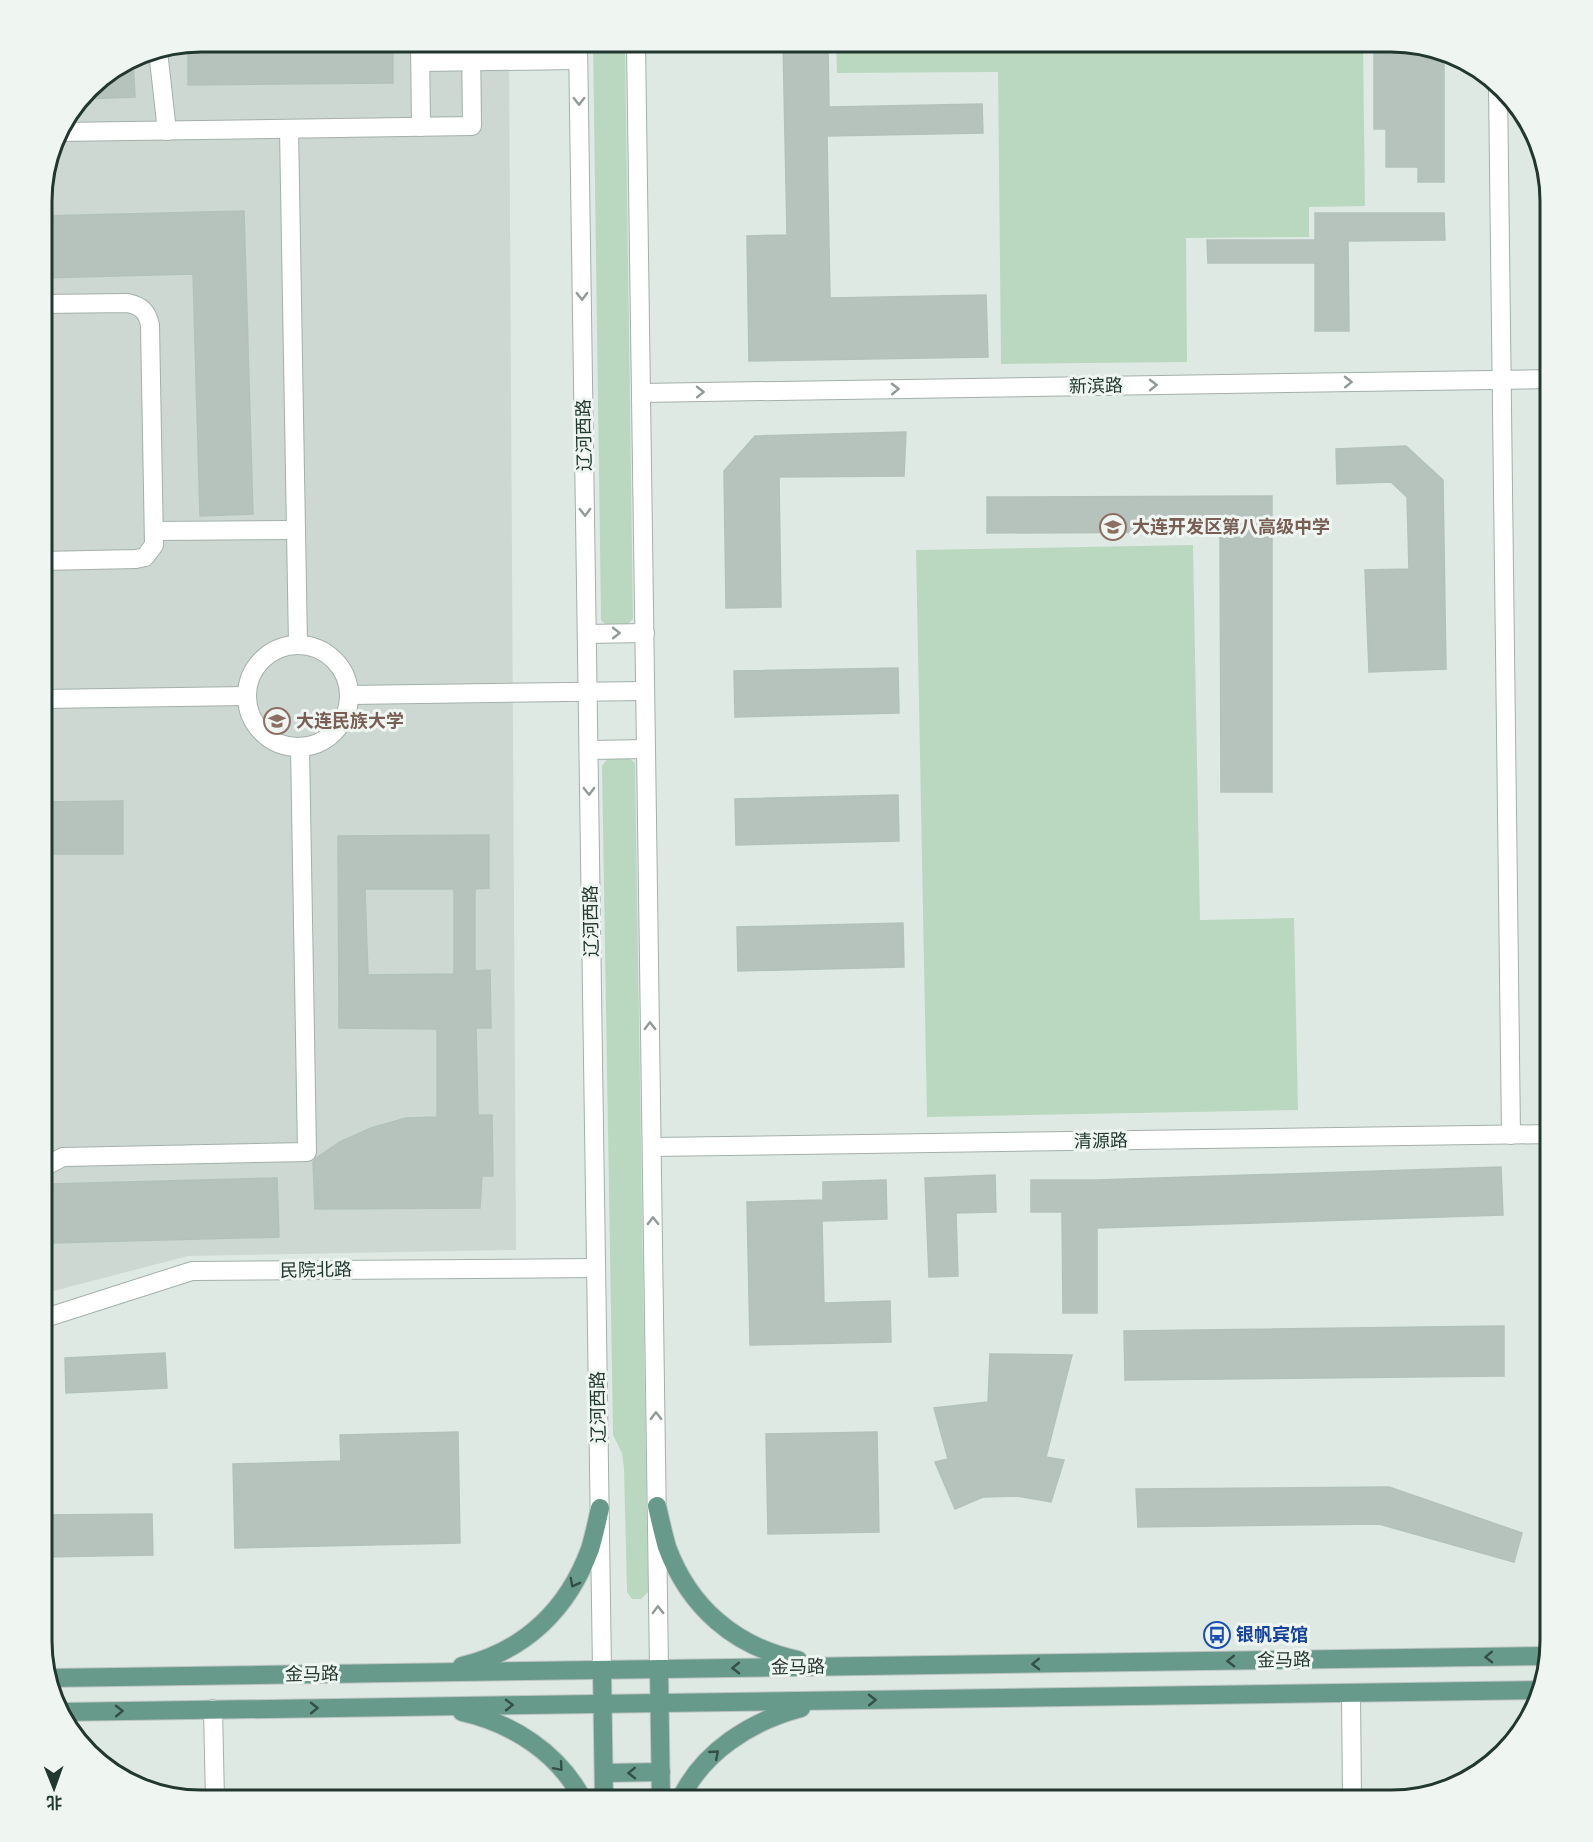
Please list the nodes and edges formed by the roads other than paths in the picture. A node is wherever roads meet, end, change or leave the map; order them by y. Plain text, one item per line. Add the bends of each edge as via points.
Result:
1 (421, 53) edge
2 (471, 53) edge
3 (557, 53) edge
4 (578, 53) edge
5 (636, 53) edge
6 (159, 58) edge
7 (471, 61) junction
8 (421, 62) junction
9 (1498, 97) edge
10 (421, 127) junction
11 (289, 129) junction
12 (166, 130) junction
13 (70, 132) edge
14 (53, 304) edge
15 (1540, 379) edge
16 (1502, 380) junction
17 (641, 393) junction
18 (296, 530) junction
19 (154, 531) junction
20 (53, 561) edge
21 (645, 633) junction
22 (587, 634) junction
23 (298, 645) junction
24 (645, 691) junction
25 (588, 692) junction
26 (349, 695) junction
27 (247, 696) junction
28 (53, 699) edge
29 (300, 747) junction
30 (646, 749) junction
31 (589, 750) junction
32 (1540, 1134) edge
33 (1512, 1135) junction
34 (652, 1147) junction
35 (52, 1163) edge
36 (596, 1268) junction
37 (52, 1316) edge
38 (657, 1506) junction
39 (600, 1508) junction
40 (1539, 1656) edge
41 (830, 1667) junction
42 (659, 1669) junction
43 (602, 1670) junction
44 (430, 1673) junction
45 (58, 1678) edge
46 (1531, 1690) edge
47 (1351, 1693) junction
48 (830, 1701) junction
49 (660, 1703) junction
50 (603, 1704) junction
51 (433, 1706) junction
52 (213, 1709) junction
53 (71, 1712) edge
54 (661, 1772) junction
55 (604, 1773) junction
56 (215, 1790) edge
57 (578, 1790) edge
58 (604, 1790) edge
59 (661, 1790) edge
60 (685, 1790) edge
61 (1352, 1790) edge

1 - 8 street
2 - 7 street
3 - 7 street
4 -> 22 street, 辽河西路
5 - 17 street
6 - 12 street
7 - 8 street
7 - 10 street via 472,126
8 - 10 street
9 - 16 street
10 - 11 street
11 - 12 street
11 - 18 street
12 - 13 street
14 - 19 street via 128,303 140,306 148,314
15 - 16 street, 新滨路
17 -> 16 street, 新滨路
16 - 33 street
17 - 21 street
18 - 19 street
18 - 23 street
19 - 20 street via 154,545 145,557
22 -> 21 street
21 - 24 street
22 - 25 street, 辽河西路
23 - 26 street via 331,656 343,670
23 - 27 street via 268,655 253,674
24 - 25 street
24 - 30 street
25 - 26 street
25 - 31 street, 辽河西路
26 - 29 street via 344,720 332,734 317,744
27 - 28 street
27 - 29 street via 250,713 269,738
29 - 35 street via 307,1152 63,1157
30 - 31 street
34 -> 30 street
31 -> 36 street, 辽河西路
32 - 33 street, 清源路
33 - 34 street, 清源路
38 -> 34 street
36 - 37 street, 民院北路 via 192,1271
36 - 39 street, 辽河西路
38 - 41 main road via 667,1546 682,1580 708,1615 740,1639 781,1657
42 -> 38 street
39 - 43 street, 辽河西路
39 -> 44 main road via 590,1548 572,1588 548,1620 518,1644 478,1662
40 -> 41 main road, 金马路
41 -> 42 main road, 金马路
42 - 43 main road, 金马路
42 - 49 main road
43 - 44 main road, 金马路
43 - 50 main road, 辽河西路
44 - 45 main road, 金马路
46 - 47 main road, 金马路
48 -> 47 main road, 金马路
47 - 61 street
48 - 49 main road, 金马路
60 -> 48 main road via 709,1758 741,1733 780,1713
49 - 50 main road, 金马路
49 - 54 main road
51 -> 50 main road, 金马路
50 - 55 main road, 辽河西路
52 -> 51 main road, 金马路
51 -> 57 main road via 479,1716 520,1733 551,1757
53 -> 52 main road, 金马路
52 - 56 street
54 -> 55 main road
54 - 59 main road
55 - 58 main road, 辽河西路

